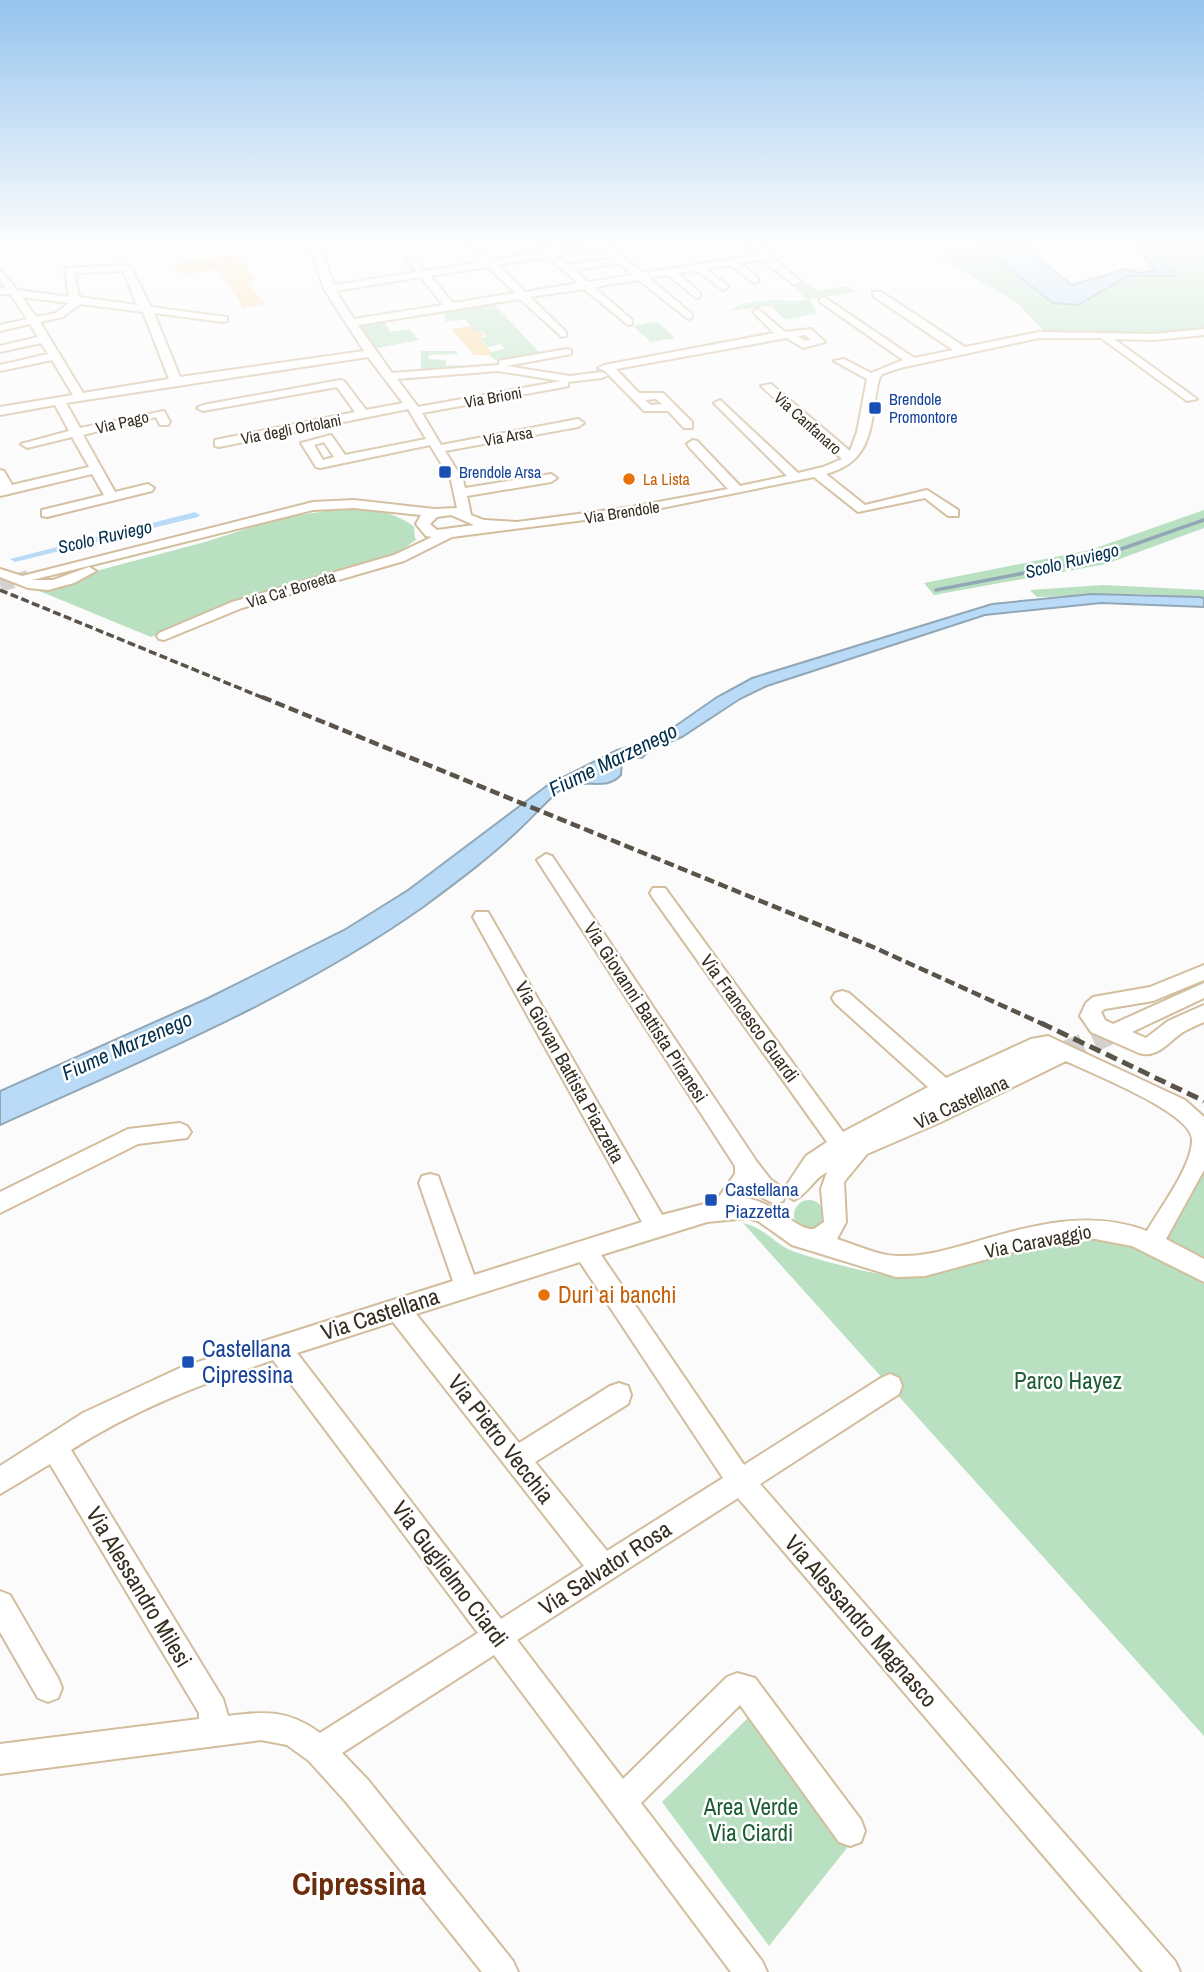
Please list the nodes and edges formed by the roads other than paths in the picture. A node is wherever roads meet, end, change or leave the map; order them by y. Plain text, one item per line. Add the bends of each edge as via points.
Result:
1 (42, 335) edge
2 (155, 335) edge
3 (358, 335) edge
4 (786, 335) edge
5 (874, 335) edge
6 (939, 335) edge
7 (1047, 335) edge
8 (1104, 335) joint
9 (1174, 335) edge
10 (44, 339) junction
11 (733, 345) junction
12 (0, 349) edge
13 (961, 350) junction
14 (567, 352) dead end
15 (371, 353) junction
16 (744, 355) dead end
17 (54, 356) junction
18 (840, 361) dead end
19 (911, 361) junction
20 (0, 368) edge
21 (498, 368) junction
22 (606, 371) junction
23 (391, 376) junction
24 (873, 378) junction
25 (570, 379) junction
26 (176, 382) junction
27 (767, 386) dead end
28 (80, 398) junction
29 (1191, 400) dead end
30 (59, 401) junction
31 (720, 403) dead end
32 (203, 408) dead end
33 (413, 408) junction
34 (0, 411) edge
35 (363, 415) junction
36 (164, 422) dead end
37 (578, 423) dead end
38 (688, 425) dead end
39 (74, 433) junction
40 (219, 443) dead end
41 (27, 444) dead end
42 (693, 444) dead end
43 (434, 445) junction
44 (341, 459) dead end
45 (849, 459) junction
46 (96, 469) junction
47 (814, 472) junction
48 (0, 474) edge
49 (795, 477) junction
50 (551, 478) dead end
51 (148, 488) dead end
52 (4, 491) edge
53 (737, 491) junction
54 (111, 497) junction
55 (473, 501) junction
56 (295, 510) junction
57 (392, 510) junction
58 (440, 512) junction
59 (47, 513) dead end
60 (953, 513) dead end
61 (467, 517) junction
62 (424, 527) junction
63 (506, 527) junction
64 (461, 532) junction
65 (447, 535) junction
66 (420, 547) junction
67 (0, 571) edge
68 (28, 576) tunnel mouth
69 (164, 636) dead end
70 (546, 860) dead end
71 (659, 893) dead end
72 (482, 917) dead end
73 (1204, 972) edge
74 (1204, 990) edge
75 (842, 998) dead end
76 (1204, 1013) edge
77 (1120, 1029) tunnel mouth
78 (1062, 1054) tunnel mouth
79 (944, 1089) junction
80 (180, 1132) dead end
81 (850, 1146) junction
82 (746, 1164) junction
83 (429, 1183) dead end
84 (786, 1192) junction
85 (727, 1200) junction
86 (0, 1203) edge
87 (834, 1207) junction
88 (699, 1215) junction
89 (657, 1227) junction
90 (794, 1233) junction
91 (1152, 1243) junction
92 (584, 1249) junction
93 (866, 1257) junction
94 (1204, 1271) edge
95 (466, 1286) junction
96 (397, 1309) junction
97 (278, 1347) junction
98 (890, 1386) dead end
99 (620, 1395) dead end
100 (53, 1445) junction
101 (517, 1459) junction
102 (0, 1481) edge
103 (740, 1481) junction
104 (604, 1569) junction
105 (0, 1605) edge
106 (498, 1637) junction
107 (48, 1688) dead end
108 (204, 1734) junction
109 (319, 1751) junction
110 (0, 1759) edge
111 (622, 1801) junction
112 (850, 1831) dead end
113 (502, 1972) edge
114 (751, 1972) edge
115 (1164, 1972) edge

1 - 10 street
2 - 26 street
3 - 15 street
4 - 11 street
5 - 19 street
6 - 13 street
7 - 13 street
8 - 9 street
8 - 29 street
10 - 12 street
10 - 17 street
11 - 16 street
11 - 22 street
13 - 19 street
14 - 21 street
15 - 23 street
15 - 26 street
17 - 20 street
17 - 28 street
18 - 24 street
19 - 24 street via 880,371
21 - 23 street
21 - 25 street
22 - 25 street
22 - 38 street via 637,397 657,394
23 - 33 street
24 - 45 street via 859,443
25 - 33 street, Via Brioni via 561,385
26 - 28 street
27 - 45 street, Via Canfanaro
28 - 30 street
30 - 34 street
30 - 39 street, Via Pago
31 - 49 street
32 - 35 street, Via degli Ortolani via 340,383
33 - 35 street, Via degli Ortolani
33 - 43 street
35 - 40 street, Via degli Ortolani
36 - 39 street, Via Pago via 160,414
37 - 43 street, Via Arsa
39 - 41 street, Via Pago
39 - 46 street, Via Pago
42 - 53 street
43 - 44 street
43 - 55 street
45 - 47 street, Via Brendole
46 - 52 street
46 - 54 street, Via Pago
47 - 49 street, Via Brendole
47 - 60 street via 863,509 927,494
48 - 52 street
49 - 53 street, Via Brendole
50 - 55 street
51 - 54 street
53 - 63 street, Via Brendole
54 - 59 street
55 - 58 street
55 - 61 street
56 - 57 street via 341,504
56 - 67 street via 190,527
56 - 67 street via 54,585 36,586
56 - 68 street
57 - 58 street, Via Brendole
57 - 62 street
58 - 61 street, Via Brendole
58 - 62 street via 427,517
61 - 63 street, Via Brendole
61 - 64 street via 469,526
62 - 65 street
62 - 66 street
63 - 64 street, Via Brendole
64 - 65 street, Via Brendole
65 - 66 street, Via Ca' Boreeta
66 - 69 street, Via Ca' Boreeta via 399,558 237,606
70 - 82 street, Via Giovanni Battista Piranesi
71 - 81 street, Via Francesco Guardi
72 - 89 street, Via Giovan Battista Piazzetta
73 - 76 street via 1153,994 1100,1002 1090,1016 1098,1026 1146,1047
74 - 77 street
75 - 79 street, Via Castellana
78 - 81 street, Via Castellana
79 - 81 street
79 - 91 street via 1048,1044 1185,1111 1200,1129 1203,1147
80 - 86 street via 135,1135
81 - 84 street, Via Castellana
81 - 87 street, Via Castellana via 831,1191
82 - 84 street, Via Giovanni Battista Piranesi via 763,1187
82 - 85 street via 746,1177
83 - 95 street
84 - 85 street, Via Castellana
84 - 87 street, Via Castellana via 816,1191
84 - 90 street via 779,1208
85 - 88 street, Via Castellana
87 - 90 street, Via Castellana via 834,1226 826,1235 815,1239
87 - 93 street
88 - 89 street, Via Castellana
88 - 90 street, Via Castellana via 753,1208
89 - 92 street, Via Castellana
90 - 93 street, Via Caravaggio
91 - 93 street, Via Caravaggio via 1094,1229 1038,1237 916,1267 896,1267
91 - 94 street, Via Caravaggio
92 - 95 street, Via Castellana
92 - 103 street, Via Alessandro Magnasco
95 - 96 street, Via Castellana
96 - 97 street, Via Castellana
96 - 101 street, Via Pietro Vecchia
97 - 100 street, Via Castellana via 191,1375
97 - 106 street, Via Guglielmo Ciardi
98 - 103 street, Via Salvator Rosa
99 - 101 street
100 - 102 street, Via Castellana
100 - 108 street, Via Alessandro Milesi via 213,1709
101 - 104 street, Via Pietro Vecchia
103 - 104 street, Via Salvator Rosa
103 - 115 street, Via Alessandro Magnasco
104 - 106 street, Via Salvator Rosa
105 - 107 street
106 - 109 street, Via Salvator Rosa
106 - 111 street, Via Guglielmo Ciardi
108 - 109 street via 261,1726 293,1731
108 - 110 street
109 - 113 street via 357,1791
111 - 112 street via 737,1688 745,1688
111 - 114 street, Via Guglielmo Ciardi

